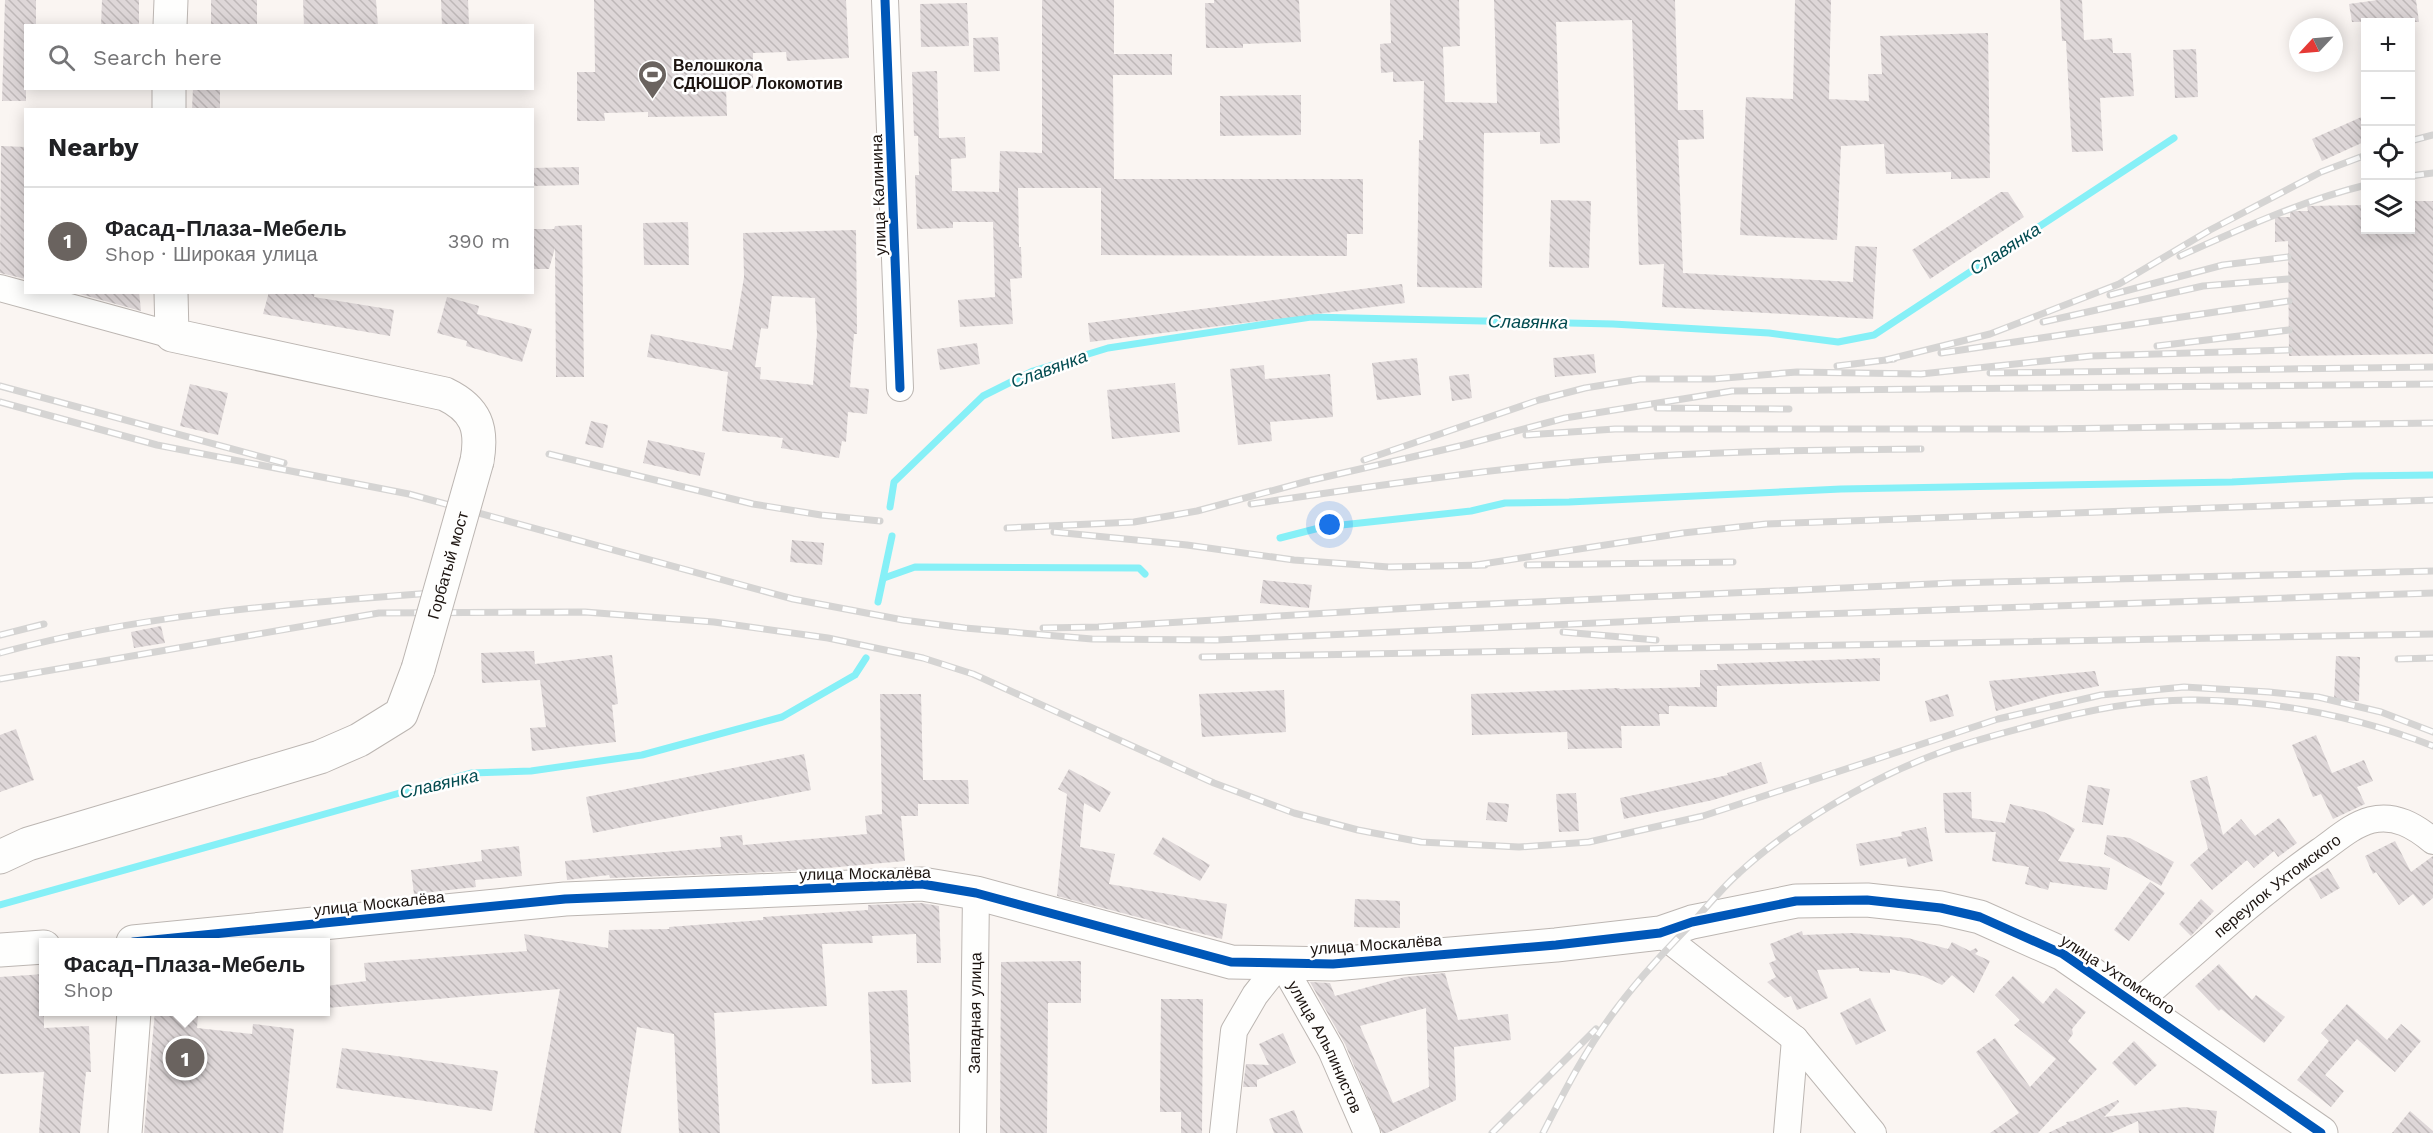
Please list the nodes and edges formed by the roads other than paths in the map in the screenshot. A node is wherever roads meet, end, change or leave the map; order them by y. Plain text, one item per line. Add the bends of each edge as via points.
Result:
1 (171, 0) edge
2 (885, 0) edge
3 (170, 24) edge
4 (169, 90) edge
5 (169, 108) edge
6 (0, 288) edge
7 (171, 294) edge
8 (172, 335) junction
9 (900, 388) dead end
10 (2433, 841) edge
11 (0, 857) edge
12 (976, 892) junction
13 (1660, 933) junction
14 (179, 938) edge
15 (39, 947) edge
16 (0, 950) edge
17 (1281, 962) junction
18 (2137, 1003) junction
19 (134, 1016) edge
20 (1795, 1039) junction
21 (2304, 1127) edge
22 (125, 1133) edge
23 (972, 1133) edge
24 (1223, 1133) edge
25 (1367, 1133) edge
26 (1787, 1133) edge
27 (1873, 1133) edge

1 - 3 street
2 - 9 street, улица Калинина
4 - 5 street
6 - 8 street
7 - 8 street
8 - 11 street, Горбатый мост, bridge via 445,394 474,417 480,443 477,461 418,669 401,714 359,740 320,757 28,844
10 - 18 street, переулок Ухтомского via 2407,823 2390,819 2371,820 2354,827 2281,879
12 - 14 street, улица Москалёва via 922,884 565,899
12 - 17 street, улица Москалёва via 1231,962
12 - 23 street, Западная улица
13 - 17 street, улица Москалёва via 1333,964
13 - 18 street, улица Ухтомского via 1692,922 1796,901 1867,900 1941,908 1980,917 2063,954
13 - 20 street
15 - 16 street
17 - 24 street via 1234,1031
17 - 25 street, улица Альпинистов via 1331,1050
18 - 21 street, улица Ухтомского
19 - 22 street
20 - 26 street
20 - 27 street

